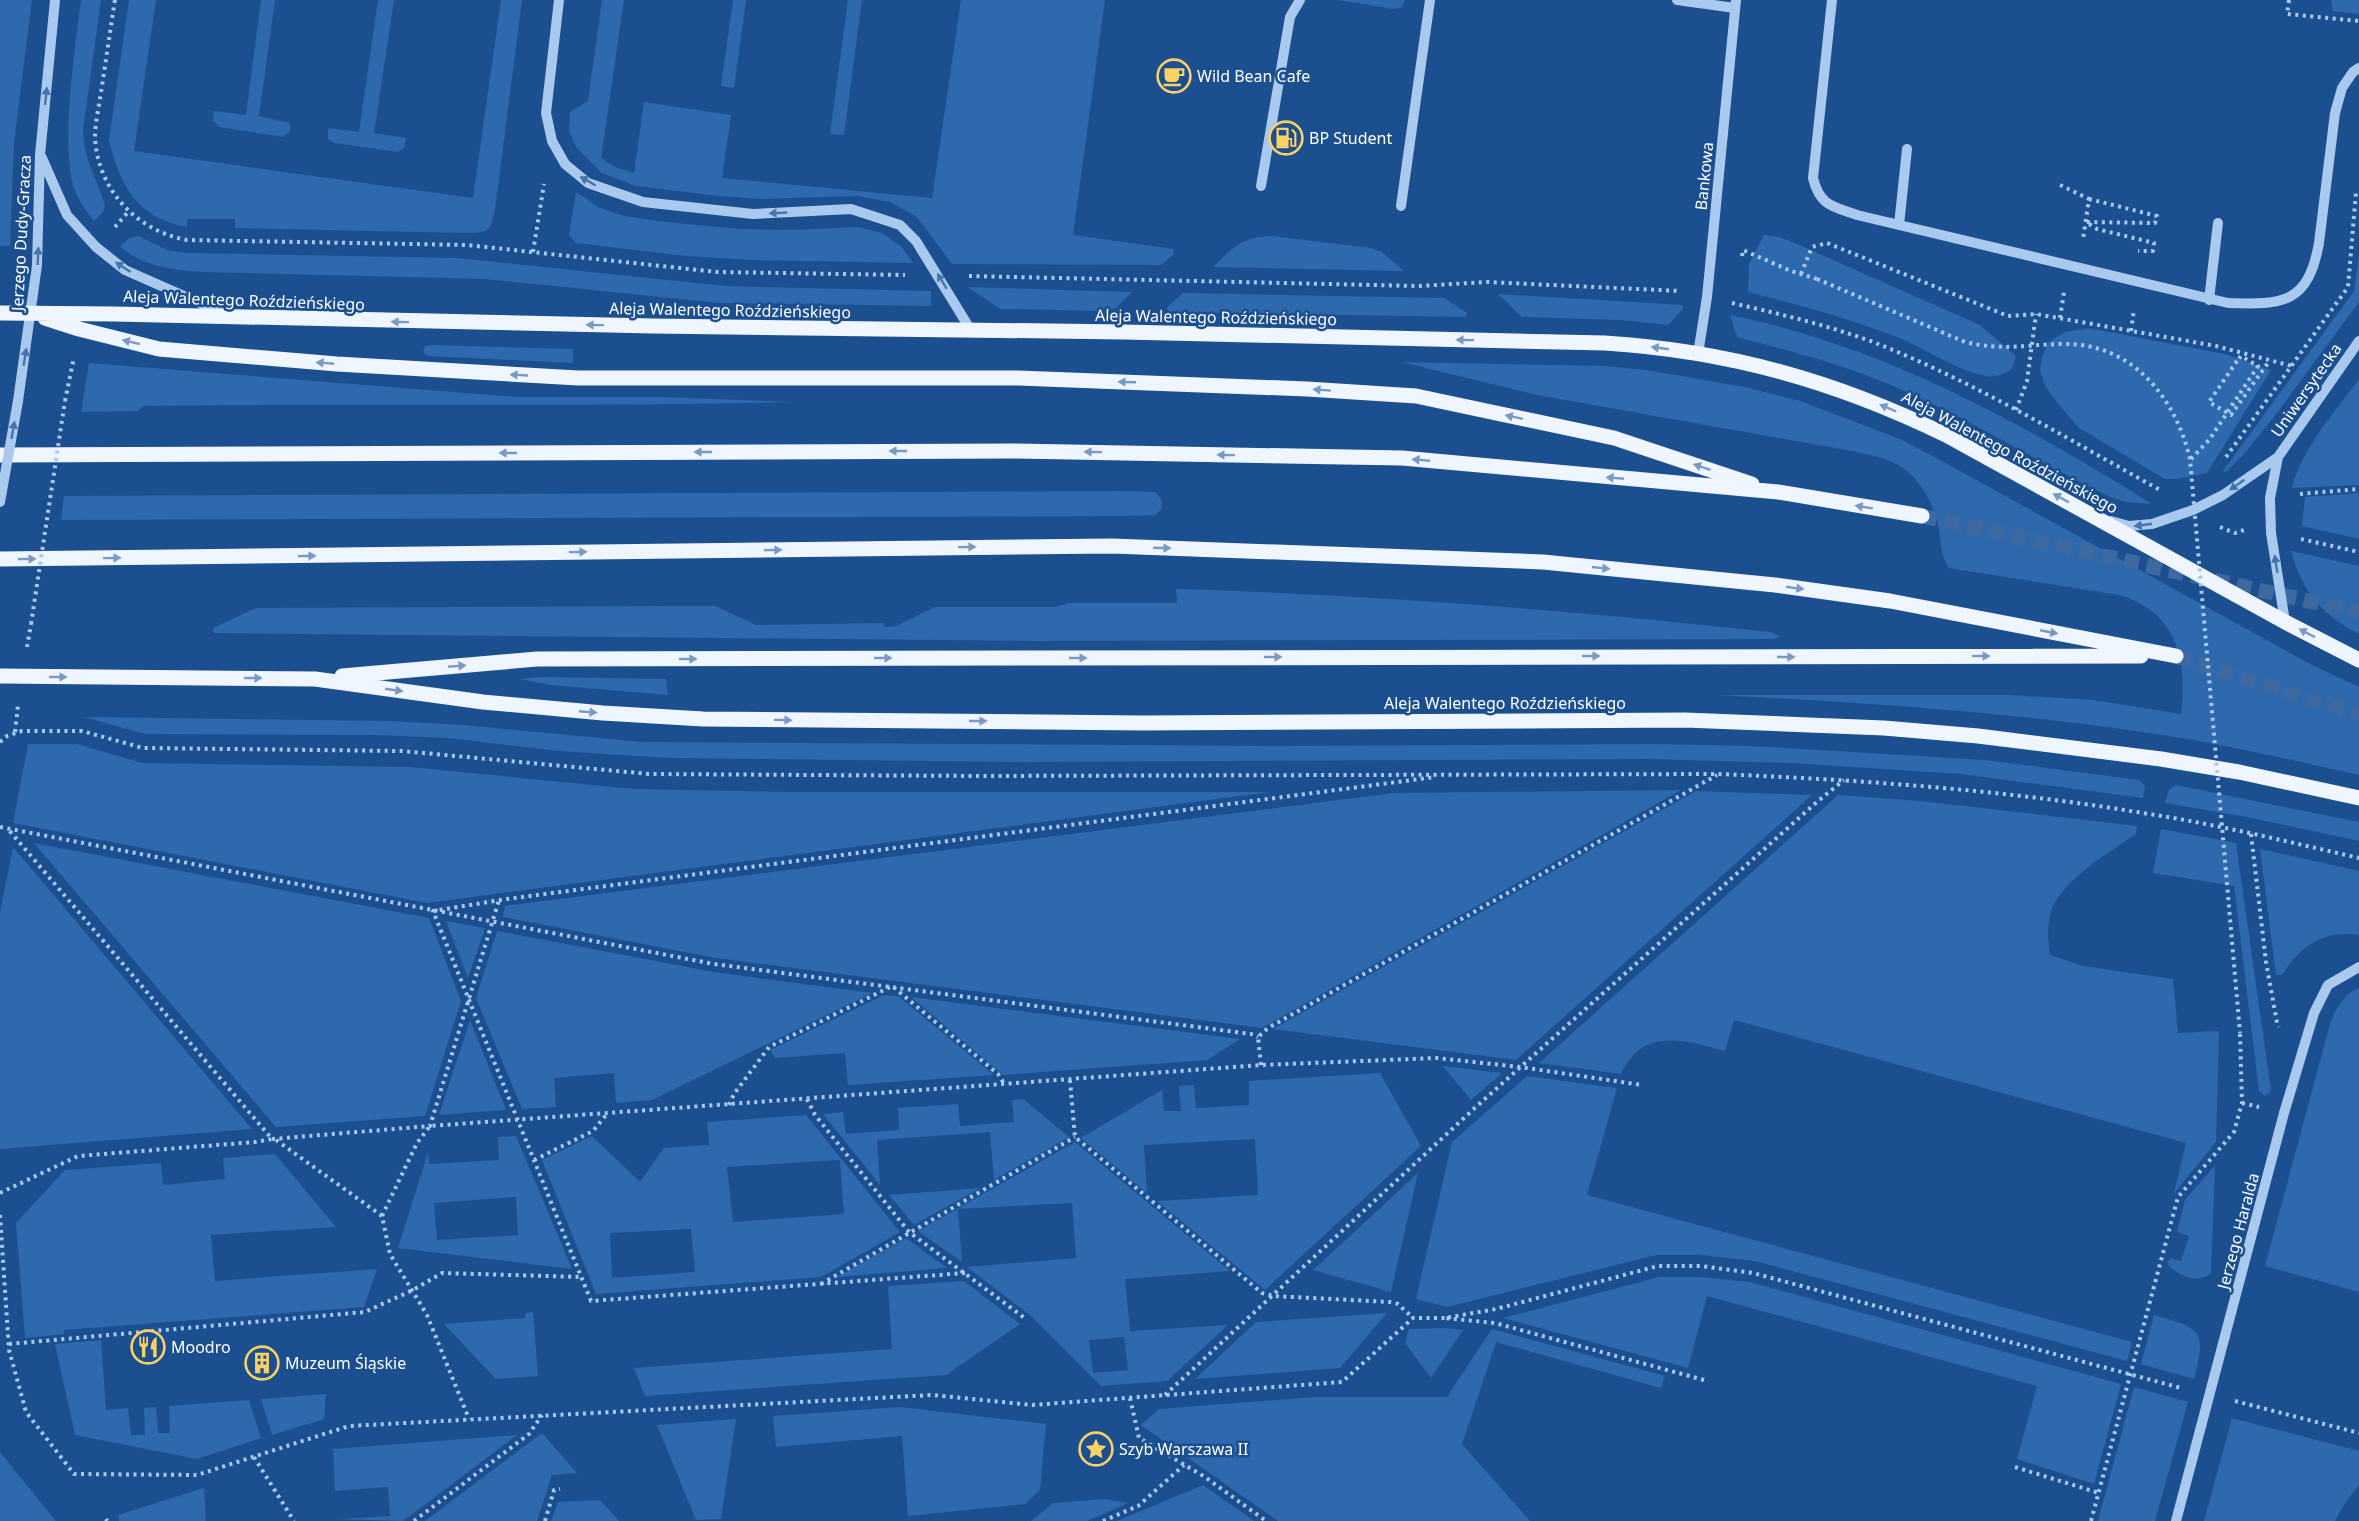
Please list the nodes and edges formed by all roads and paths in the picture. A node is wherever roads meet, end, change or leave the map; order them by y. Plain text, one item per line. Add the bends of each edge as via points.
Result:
1 (55, 0) edge
2 (115, 0) edge
3 (559, 0) edge
4 (1300, 0) edge
5 (1430, 0) edge
6 (1677, 0) edge
7 (1832, 0) edge
8 (2289, 0) edge
9 (1736, 4) edge
10 (2359, 21) edge
11 (2359, 68) edge
12 (552, 141) junction
13 (1907, 149) dead end
14 (40, 154) junction
15 (2061, 185) dead end
16 (1262, 186) dead end
17 (1401, 206) dead end
18 (128, 212) junction
19 (143, 223) dead end
20 (2218, 223) dead end
21 (1899, 225) junction
22 (114, 229) dead end
23 (2085, 229) dead end
24 (1743, 250) dead end
25 (533, 252) dead end
26 (1801, 274) junction
27 (2063, 296) dead end
28 (1707, 297) junction
29 (2209, 300) junction
30 (0, 313) edge
31 (32, 314) junction
32 (2036, 314) junction
33 (233, 317) junction
34 (2060, 318) junction
35 (79, 329) junction
36 (972, 332) junction
37 (2359, 341) edge
38 (1698, 354) junction
39 (2270, 360) junction
40 (2016, 410) junction
41 (0, 455) edge
42 (2278, 457) junction
43 (2225, 458) dead end
44 (2190, 459) junction
45 (2199, 484) dead end
46 (2189, 486) dead end
47 (2359, 489) edge
48 (1778, 492) junction
49 (2162, 492) dead end
50 (0, 502) edge
51 (2298, 504) dead end
52 (2092, 515) junction
53 (1922, 516) tunnel mouth
54 (0, 559) edge
55 (2285, 622) junction
56 (31, 624) dead end
57 (2359, 660) edge
58 (0, 676) edge
59 (315, 679) junction
60 (0, 742) edge
61 (1718, 774) junction
62 (1451, 775) junction
63 (1844, 780) junction
64 (2359, 798) edge
65 (0, 827) edge
66 (8, 828) junction
67 (2251, 834) junction
68 (2359, 858) edge
69 (499, 900) junction
70 (433, 911) junction
71 (492, 922) junction
72 (2359, 967) edge
73 (892, 986) junction
74 (468, 999) junction
75 (1258, 1037) junction
76 (1261, 1065) junction
77 (2300, 1065) junction
78 (1521, 1067) junction
79 (1070, 1080) junction
80 (1005, 1084) junction
81 (1642, 1085) dead end
82 (807, 1099) junction
83 (729, 1105) junction
84 (606, 1114) junction
85 (519, 1121) junction
86 (430, 1126) junction
87 (1075, 1137) junction
88 (274, 1139) junction
89 (534, 1160) junction
90 (0, 1193) edge
91 (0, 1215) edge
92 (382, 1216) junction
93 (909, 1232) junction
94 (965, 1273) junction
95 (582, 1277) junction
96 (820, 1284) junction
97 (413, 1290) junction
98 (1273, 1296) junction
99 (1413, 1318) junction
100 (1445, 1318) junction
101 (1026, 1319) dead end
102 (9, 1344) junction
103 (2131, 1375) junction
104 (1704, 1380) dead end
105 (1165, 1395) junction
106 (2210, 1396) junction
107 (1130, 1398) junction
108 (2234, 1400) dead end
109 (542, 1415) junction
110 (469, 1419) junction
111 (2359, 1433) edge
112 (254, 1457) junction
113 (1184, 1465) junction
114 (2015, 1467) dead end
115 (560, 1489) dead end
116 (2099, 1493) junction
117 (294, 1521) edge
118 (414, 1521) edge
119 (545, 1521) edge
120 (1103, 1521) edge
121 (1266, 1521) edge
122 (2091, 1521) edge
123 (2176, 1521) edge

14 -> 1 street, Jerzego Dudy-Gracza
2 - 18 path via 95,135 107,180
3 - 12 street via 546,113
4 - 16 street via 1290,17
5 - 17 street
6 - 9 street
7 - 21 street via 1814,178 1817,192 1826,204
8 - 10 path via 2287,14
9 - 28 street, Bankowa
11 - 29 street via 2342,88 2335,112 2319,243 2306,282 2298,292 2279,302
12 - 25 path
36 -> 12 street via 922,250 900,225 851,209 753,214 643,202 588,183 565,164
13 - 21 street
31 -> 14 street, Jerzego Dudy-Gracza
33 -> 14 street via 125,270 96,247 67,215
15 - 23 path via 2089,199
18 - 19 path
18 - 22 path
20 - 29 street
21 - 29 street
24 - 26 path
26 - 32 path via 1812,247 1827,243 2008,316
26 - 44 path, bridge via 1965,342 2008,349 2080,345 2119,357 2162,393 2185,435
27 - 34 path
28 - 38 street, Bankowa
28 - 40 path via 1800,319 1872,342 1957,378
30 - 31 main road, Aleja Walentego Roździeńskiego
31 - 33 main road, Aleja Walentego Roździeńskiego
31 - 35 main road
50 -> 31 street, Jerzego Dudy-Gracza, bridge
32 - 34 path
32 - 40 path via 2027,381
36 -> 33 main road, Aleja Walentego Roździeńskiego
34 - 39 path via 2216,346
48 -> 35 main road via 1614,438 1416,396 1018,378 578,378 159,349
35 - 56 path, bridge
38 -> 36 main road, Aleja Walentego Roździeńskiego via 1605,343
37 - 42 street, Uniwersytecka
52 -> 38 main road, Aleja Walentego Roździeńskiego via 1887,407 1802,377
39 - 43 path via 2292,366
39 - 44 path, bridge via 2231,416 2209,402 2241,356 2258,366 2209,440
40 - 49 path
48 -> 41 main road via 1402,459 1211,454 978,451
42 -> 52 street, Uniwersytecka via 2223,495 2152,524 2129,526
55 -> 42 street, Uniwersytecka via 2271,533 2270,498
44 - 103 path, bridge via 2240,1033 2242,1103 2234,1132 2178,1197
45 - 46 path
47 - 51 path via 2299,494
53 -> 48 main road
52 - 55 main road, Aleja Walentego Roździeńskiego
54 - 59 main road via 1112,546 1543,562 1890,601 2176,656 537,658
57 -> 55 main road, Aleja Walentego Roździeńskiego
58 -> 59 main road, Aleja Walentego Roździeńskiego
59 -> 64 main road, Aleja Walentego Roździeńskiego via 483,702 703,719 1143,723 1685,720 1884,728 2161,759
60 - 62 path via 22,731 82,731 143,748 402,751 649,774
61 - 62 path
61 - 63 path
61 - 75 path
62 - 69 path
63 - 67 path via 1961,789 2140,812
63 - 78 path
65 - 66 path
66 - 70 path
66 - 88 path
67 - 68 path
67 - 77 path via 2264,951 2277,1023
69 - 70 path
69 - 71 path
70 - 71 path
70 - 74 path
71 - 73 path via 714,964
71 - 74 path
72 - 77 street, Jerzego Haralda via 2328,985 2314,1013
73 - 75 path
73 - 80 path
73 - 83 path via 769,1047
74 - 85 path
74 - 86 path
75 - 76 path
76 - 78 path via 1437,1058
76 - 79 path
77 - 106 street, Jerzego Haralda
78 - 81 path
78 - 98 path
79 - 80 path
79 - 87 path
80 - 82 path
82 - 83 path
82 - 93 path via 815,1115
83 - 84 path
84 - 85 path
84 - 89 path via 593,1131
85 - 86 path
85 - 89 path
86 - 88 path
86 - 92 path via 417,1143
87 - 93 path
87 - 98 path via 1262,1293
88 - 90 path via 78,1156
88 - 92 path
89 - 95 path
91 - 102 path
92 - 97 path via 390,1254
93 - 94 path
93 - 96 path
94 - 96 path
94 - 101 path
95 - 96 path via 591,1301
95 - 97 path via 442,1273
97 - 102 path via 365,1311
97 - 110 path
98 - 99 path via 1390,1302
98 - 105 path
99 - 100 path
99 - 105 path via 1342,1382
100 - 103 path via 1496,1309 1658,1266 1701,1266 1753,1273
100 - 104 path via 1495,1323
102 - 112 path via 26,1412 74,1474 197,1475
103 - 106 path
103 - 116 path
105 - 107 path
106 - 123 street, Jerzego Haralda
107 - 109 path via 1032,1405 932,1395
107 - 113 path via 1139,1438
108 - 111 path
109 - 110 path
109 - 118 path via 529,1434
110 - 112 path via 349,1426
112 - 117 path
113 - 120 path via 1138,1506
113 - 121 path
114 - 116 path
115 - 119 path via 554,1490
116 - 122 path

